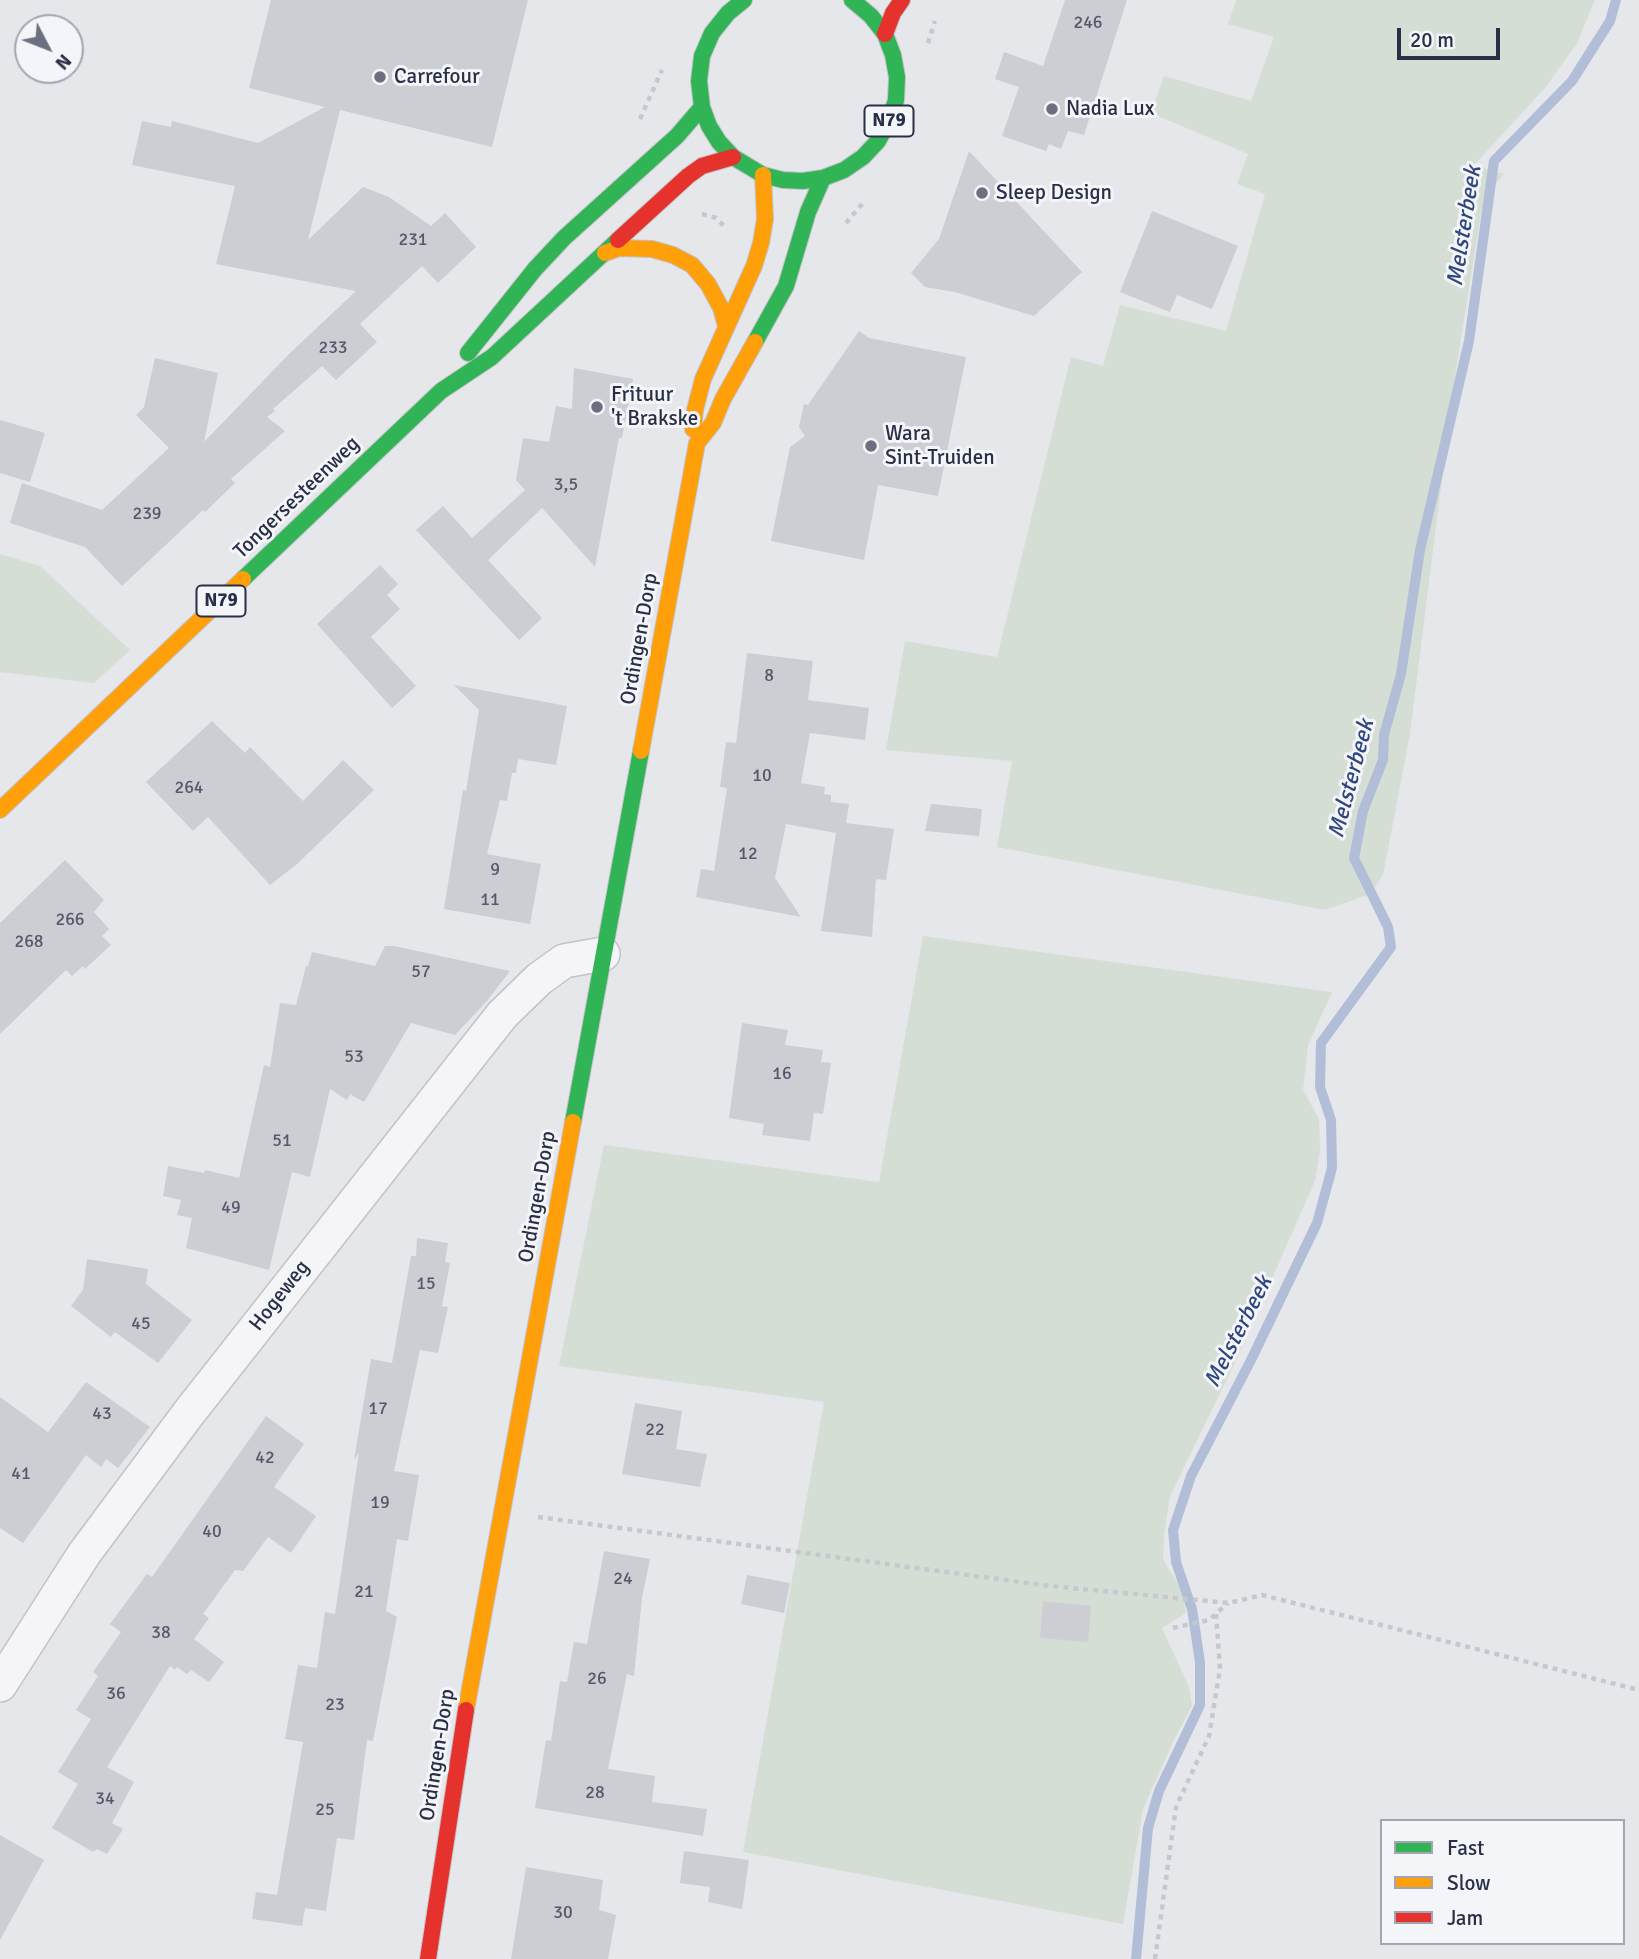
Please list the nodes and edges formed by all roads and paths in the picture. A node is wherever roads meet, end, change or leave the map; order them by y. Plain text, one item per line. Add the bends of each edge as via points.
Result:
1 (744, 0) edge
2 (852, 0) edge
3 (902, 0) edge
4 (884, 34) junction
5 (702, 107) junction
6 (733, 157) junction
7 (763, 175) junction
8 (823, 178) junction
9 (605, 253) junction
10 (726, 326) junction
11 (441, 391) junction
12 (697, 443) junction
13 (0, 810) edge
14 (603, 954) junction
15 (502, 1512) junction
16 (1229, 1603) junction
17 (1216, 1614) junction
18 (1173, 1628) dead end
19 (0, 1685) edge
20 (1639, 1690) edge
21 (428, 1959) edge
22 (1155, 1959) edge

1 - 5 main road, N79 via 727,13 702,56
2 - 4 main road, N79
3 - 4 main road
4 - 8 main road, N79 via 897,77 889,121 863,157
5 - 6 main road, N79 via 719,142
5 - 11 main road, Tongersesteenweg / N79 via 535,269
6 - 7 main road, N79
6 - 9 main road, Tongersesteenweg / N79 via 702,166 688,176
7 - 8 main road, N79 via 783,180
7 - 10 main road, Ordingen-Dorp via 761,243
8 - 12 main road, Ordingen-Dorp via 786,286 713,423
9 - 10 main road via 619,248 652,249 692,265 708,284
9 - 11 main road, Tongersesteenweg / N79 via 492,357
10 - 12 main road, Ordingen-Dorp via 695,410 692,427
11 - 13 main road, Tongersesteenweg / N79
12 - 14 main road, Ordingen-Dorp
14 - 15 main road, Ordingen-Dorp
14 - 19 street, Hogeweg via 564,961 502,1014 188,1414 84,1554
15 - 16 path via 1050,1586
15 - 21 main road, Ordingen-Dorp via 466,1707
16 - 17 path
16 - 20 path via 1262,1595
17 - 18 path via 1209,1620
17 - 22 path via 1220,1669 1209,1736 1176,1807

